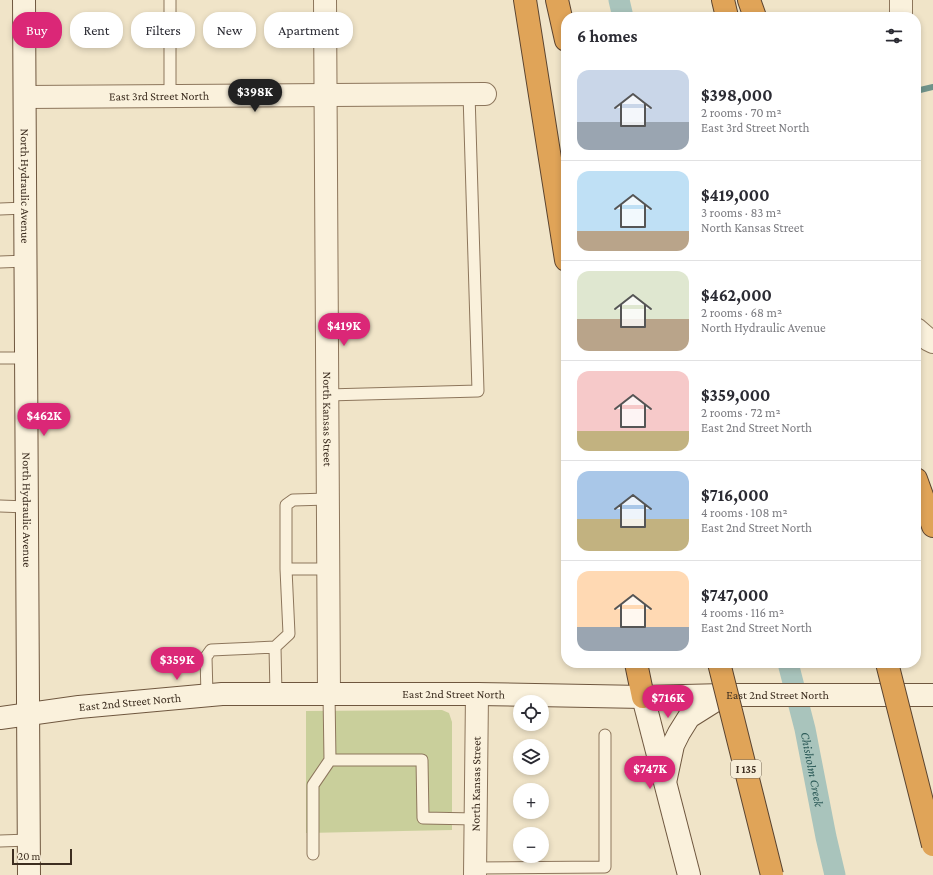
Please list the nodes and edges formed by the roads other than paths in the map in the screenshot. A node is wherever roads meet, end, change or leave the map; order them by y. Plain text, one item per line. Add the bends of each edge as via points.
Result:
1 (24, 0) edge
2 (170, 0) edge
3 (325, 0) edge
4 (525, 0) edge
5 (557, 0) edge
6 (723, 0) edge
7 (749, 0) edge
8 (901, 0) edge
9 (726, 12) edge
10 (753, 12) edge
11 (901, 12) edge
12 (561, 18) edge
13 (477, 94) joint
14 (170, 96) junction
15 (325, 96) junction
16 (25, 97) junction
17 (25, 208) junction
18 (0, 209) edge
19 (561, 228) edge
20 (0, 262) edge
21 (26, 262) junction
22 (921, 333) edge
23 (933, 342) edge
24 (0, 358) edge
25 (26, 358) junction
26 (327, 396) junction
27 (921, 493) edge
28 (328, 499) junction
29 (0, 506) edge
30 (27, 507) junction
31 (933, 526) edge
32 (286, 569) junction
33 (329, 569) junction
34 (275, 647) junction
35 (637, 668) edge
36 (720, 668) edge
37 (888, 668) edge
38 (276, 694) junction
39 (330, 694) junction
40 (477, 694) junction
41 (207, 695) junction
42 (724, 695) junction
43 (933, 695) edge
44 (643, 697) junction
45 (28, 714) junction
46 (0, 718) edge
47 (604, 735) dead end
48 (330, 760) junction
49 (665, 781) junction
50 (476, 819) junction
51 (29, 840) junction
52 (0, 841) edge
53 (933, 845) edge
54 (313, 854) dead end
55 (475, 871) edge
56 (29, 875) edge
57 (689, 875) edge
58 (772, 875) edge

1 - 16 street, North Hydraulic Avenue
2 - 14 lane
3 - 15 street, North Kansas Street
4 - 19 highway
5 - 12 highway
6 - 9 highway
7 - 10 highway
8 - 11 street
13 - 15 street, East 3rd Street North
13 - 26 lane via 478,390
14 - 15 street, East 3rd Street North
14 - 16 street, East 3rd Street North
15 - 26 street, North Kansas Street
16 - 17 street, North Hydraulic Avenue
17 - 18 lane
17 - 21 street, North Hydraulic Avenue
20 - 21 lane
21 - 25 street, North Hydraulic Avenue
22 - 23 street
24 - 25 lane
25 - 30 street, North Hydraulic Avenue
26 - 28 street, North Kansas Street
27 - 31 highway
28 - 32 lane via 293,500 286,505
28 - 33 street, North Kansas Street
29 - 30 lane
30 - 45 street, North Hydraulic Avenue
32 - 33 lane
32 - 34 lane via 289,634
33 - 39 street, North Kansas Street
34 - 38 lane
34 - 41 lane via 211,650 206,657
35 - 44 highway
36 - 58 highway, I 135, bridge
37 - 53 highway, bridge
38 - 39 street, East 2nd Street North
38 - 41 street, East 2nd Street North
39 - 40 street, East 2nd Street North
39 - 48 lane
40 - 44 street, East 2nd Street North
40 - 50 street, North Kansas Street
41 - 45 street, East 2nd Street North
42 - 43 street, East 2nd Street North
42 - 44 street, East 2nd Street North
42 - 49 street via 689,717 673,745
44 - 49 street
45 - 46 street, East 2nd Street North
45 - 51 street, North Hydraulic Avenue
47 - 55 lane via 604,867
48 - 50 lane via 422,760 423,818
48 - 54 lane via 313,785
49 - 57 street
50 - 55 street, North Kansas Street
51 - 52 lane
51 - 56 street, North Hydraulic Avenue

